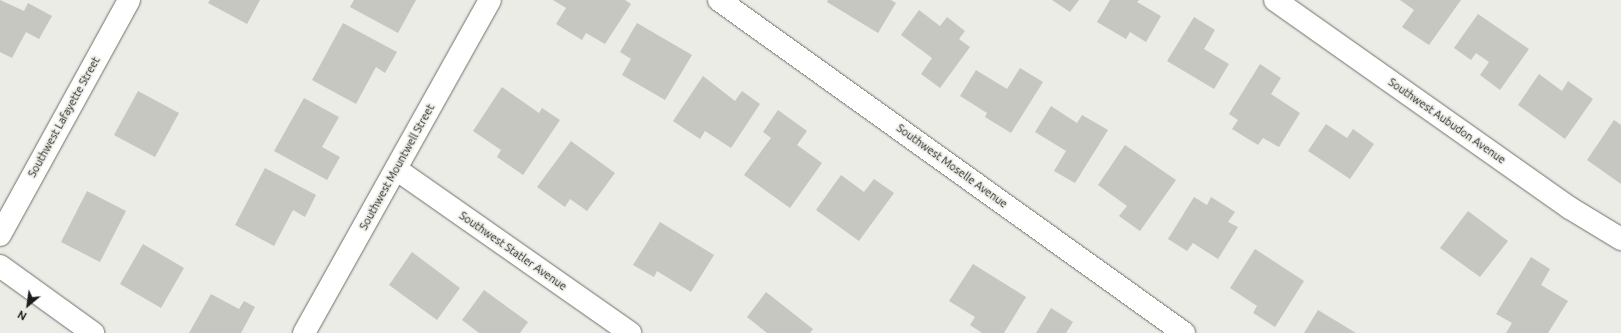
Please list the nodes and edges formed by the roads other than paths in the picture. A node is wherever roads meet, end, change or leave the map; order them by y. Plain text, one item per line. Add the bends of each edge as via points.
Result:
1 (129, 0) edge
2 (490, 0) edge
3 (720, 0) edge
4 (1275, 0) edge
5 (396, 169) junction
6 (0, 235) edge
7 (1621, 239) edge
8 (0, 266) edge
9 (93, 333) edge
10 (304, 333) edge
11 (630, 333) edge
12 (1184, 333) edge

1 - 6 street, Southwest Lafayette Street
2 - 5 street, Southwest Mountwell Street
3 - 12 street, Southwest Moselle Avenue
4 - 7 street, Southwest Aubudon Avenue via 1570,208
5 - 10 street, Southwest Mountwell Street
5 - 11 street, Southwest Statler Avenue
8 - 9 street

